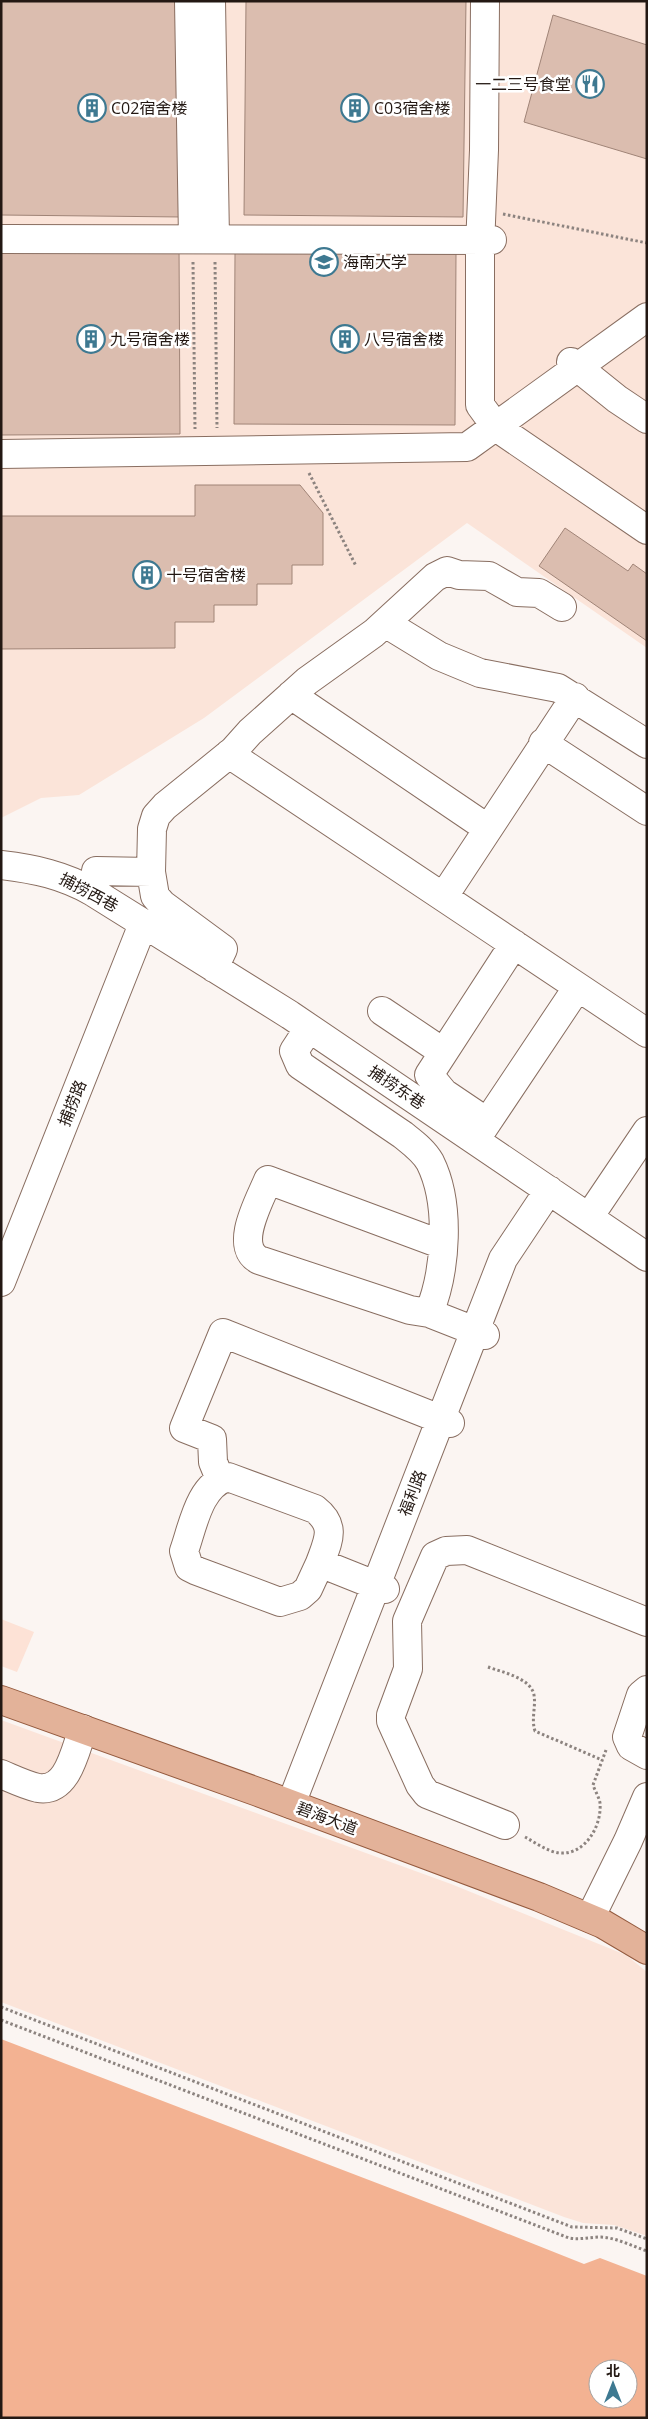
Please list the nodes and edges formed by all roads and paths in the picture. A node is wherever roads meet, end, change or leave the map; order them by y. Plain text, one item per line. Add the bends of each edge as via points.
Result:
1 (189, 1) edge
2 (210, 1) edge
3 (485, 1) edge
4 (497, 1) edge
5 (487, 211) junction
6 (1, 239) edge
7 (204, 239) junction
8 (486, 240) junction
9 (647, 243) edge
10 (647, 306) edge
11 (647, 317) edge
12 (574, 365) junction
13 (499, 419) junction
14 (647, 419) edge
15 (1, 442) edge
16 (206, 445) junction
17 (298, 449) junction
18 (1, 454) edge
19 (647, 530) edge
20 (356, 566) dead end
21 (562, 606) dead end
22 (385, 623) junction
23 (291, 695) junction
24 (575, 697) junction
25 (543, 743) junction
26 (647, 744) edge
27 (229, 754) junction
28 (647, 811) edge
29 (487, 828) junction
30 (1, 865) edge
31 (151, 872) junction
32 (93, 892) junction
33 (444, 896) junction
34 (143, 924) junction
35 (514, 944) junction
36 (214, 968) junction
37 (577, 988) junction
38 (382, 1011) dead end
39 (309, 1028) junction
40 (647, 1033) edge
41 (443, 1052) junction
42 (481, 1131) junction
43 (647, 1131) edge
44 (554, 1193) junction
45 (589, 1217) junction
46 (443, 1245) junction
47 (645, 1252) edge
48 (1, 1282) edge
49 (429, 1313) junction
50 (480, 1333) junction
51 (446, 1421) junction
52 (220, 1479) junction
53 (320, 1563) junction
54 (381, 1588) junction
55 (647, 1622) edge
56 (488, 1667) dead end
57 (1, 1686) edge
58 (647, 1690) edge
59 (1, 1700) edge
60 (647, 1700) edge
61 (82, 1729) junction
62 (640, 1740) edge
63 (602, 1760) junction
64 (1, 1774) edge
65 (647, 1797) edge
66 (298, 1800) junction
67 (505, 1825) joint
68 (593, 1912) junction
69 (647, 1934) edge
70 (647, 1950) edge
71 (1, 2007) edge
72 (1, 2020) edge
73 (647, 2239) edge
74 (647, 2251) edge

1 - 7 street
2 - 7 street
3 - 5 street
4 - 5 street
5 - 8 street
5 - 9 path
6 - 7 street
7 - 8 street
7 - 16 path
7 - 16 path
8 - 13 street via 493,399
10 - 12 street
11 - 12 street
12 - 13 street
12 - 14 street
13 - 16 street via 466,436
13 - 17 street via 467,447
13 - 19 street via 522,443
15 - 16 street
16 - 17 street
16 - 18 street
17 - 20 path
21 - 22 street via 539,593 517,592 489,576 459,575 447,571 435,577
22 - 23 street
22 - 24 street via 458,664 502,679 558,688
23 - 27 street
23 - 29 street
24 - 25 street
24 - 26 street
25 - 28 street
25 - 29 street
27 - 31 street via 156,816 152,829
27 - 33 street
29 - 33 street
30 - 32 street, 捕捞西巷 via 52,873
31 - 32 street via 96,871
31 - 36 street via 155,896 162,904 223,949
32 - 34 street, 捕捞西巷
33 - 35 street
34 - 36 street, 捕捞东巷
34 - 48 street, 捕捞路
35 - 37 street
35 - 41 street
36 - 39 street, 捕捞东巷
37 - 40 street
37 - 42 street
38 - 41 street
39 - 42 street, 捕捞东巷
39 - 46 street via 294,1051 300,1065 403,1135 419,1147 430,1162 441,1205
41 - 42 street via 429,1075
42 - 44 street, 捕捞东巷
43 - 45 street
44 - 45 street, 捕捞东巷
44 - 50 street, 福利路 via 503,1259
45 - 47 street, 捕捞东巷
46 - 49 street via 440,1281
46 - 49 street via 268,1180 247,1237 248,1250 259,1260 410,1310
49 - 50 street
50 - 51 street, 福利路
51 - 52 street via 223,1333 184,1428 212,1439 213,1462
51 - 54 street, 福利路
52 - 53 street via 228,1477 315,1509 324,1516 329,1532
52 - 53 street via 212,1484 203,1498 184,1551 190,1567 280,1602 300,1596 308,1589
53 - 54 street
54 - 66 street, 福利路
55 - 67 street via 468,1550 446,1550 435,1556 407,1621 408,1669 391,1721 427,1794
56 - 63 path via 521,1680 531,1689 535,1731
57 - 66 main road, 碧海大道
58 - 62 street via 641,1695 628,1732
59 - 61 main road, 碧海大道
60 - 62 street
61 - 64 street via 67,1772 56,1784 39,1788
61 - 66 main road, 碧海大道
62 - 63 path via 610,1744
63 - 67 path via 593,1785 600,1810 589,1839 580,1849 554,1852
65 - 68 street
66 - 68 main road, 碧海大道
68 - 69 main road, 碧海大道
68 - 70 main road, 碧海大道
71 - 73 path via 572,2227 617,2228
72 - 74 path via 569,2238 614,2239

